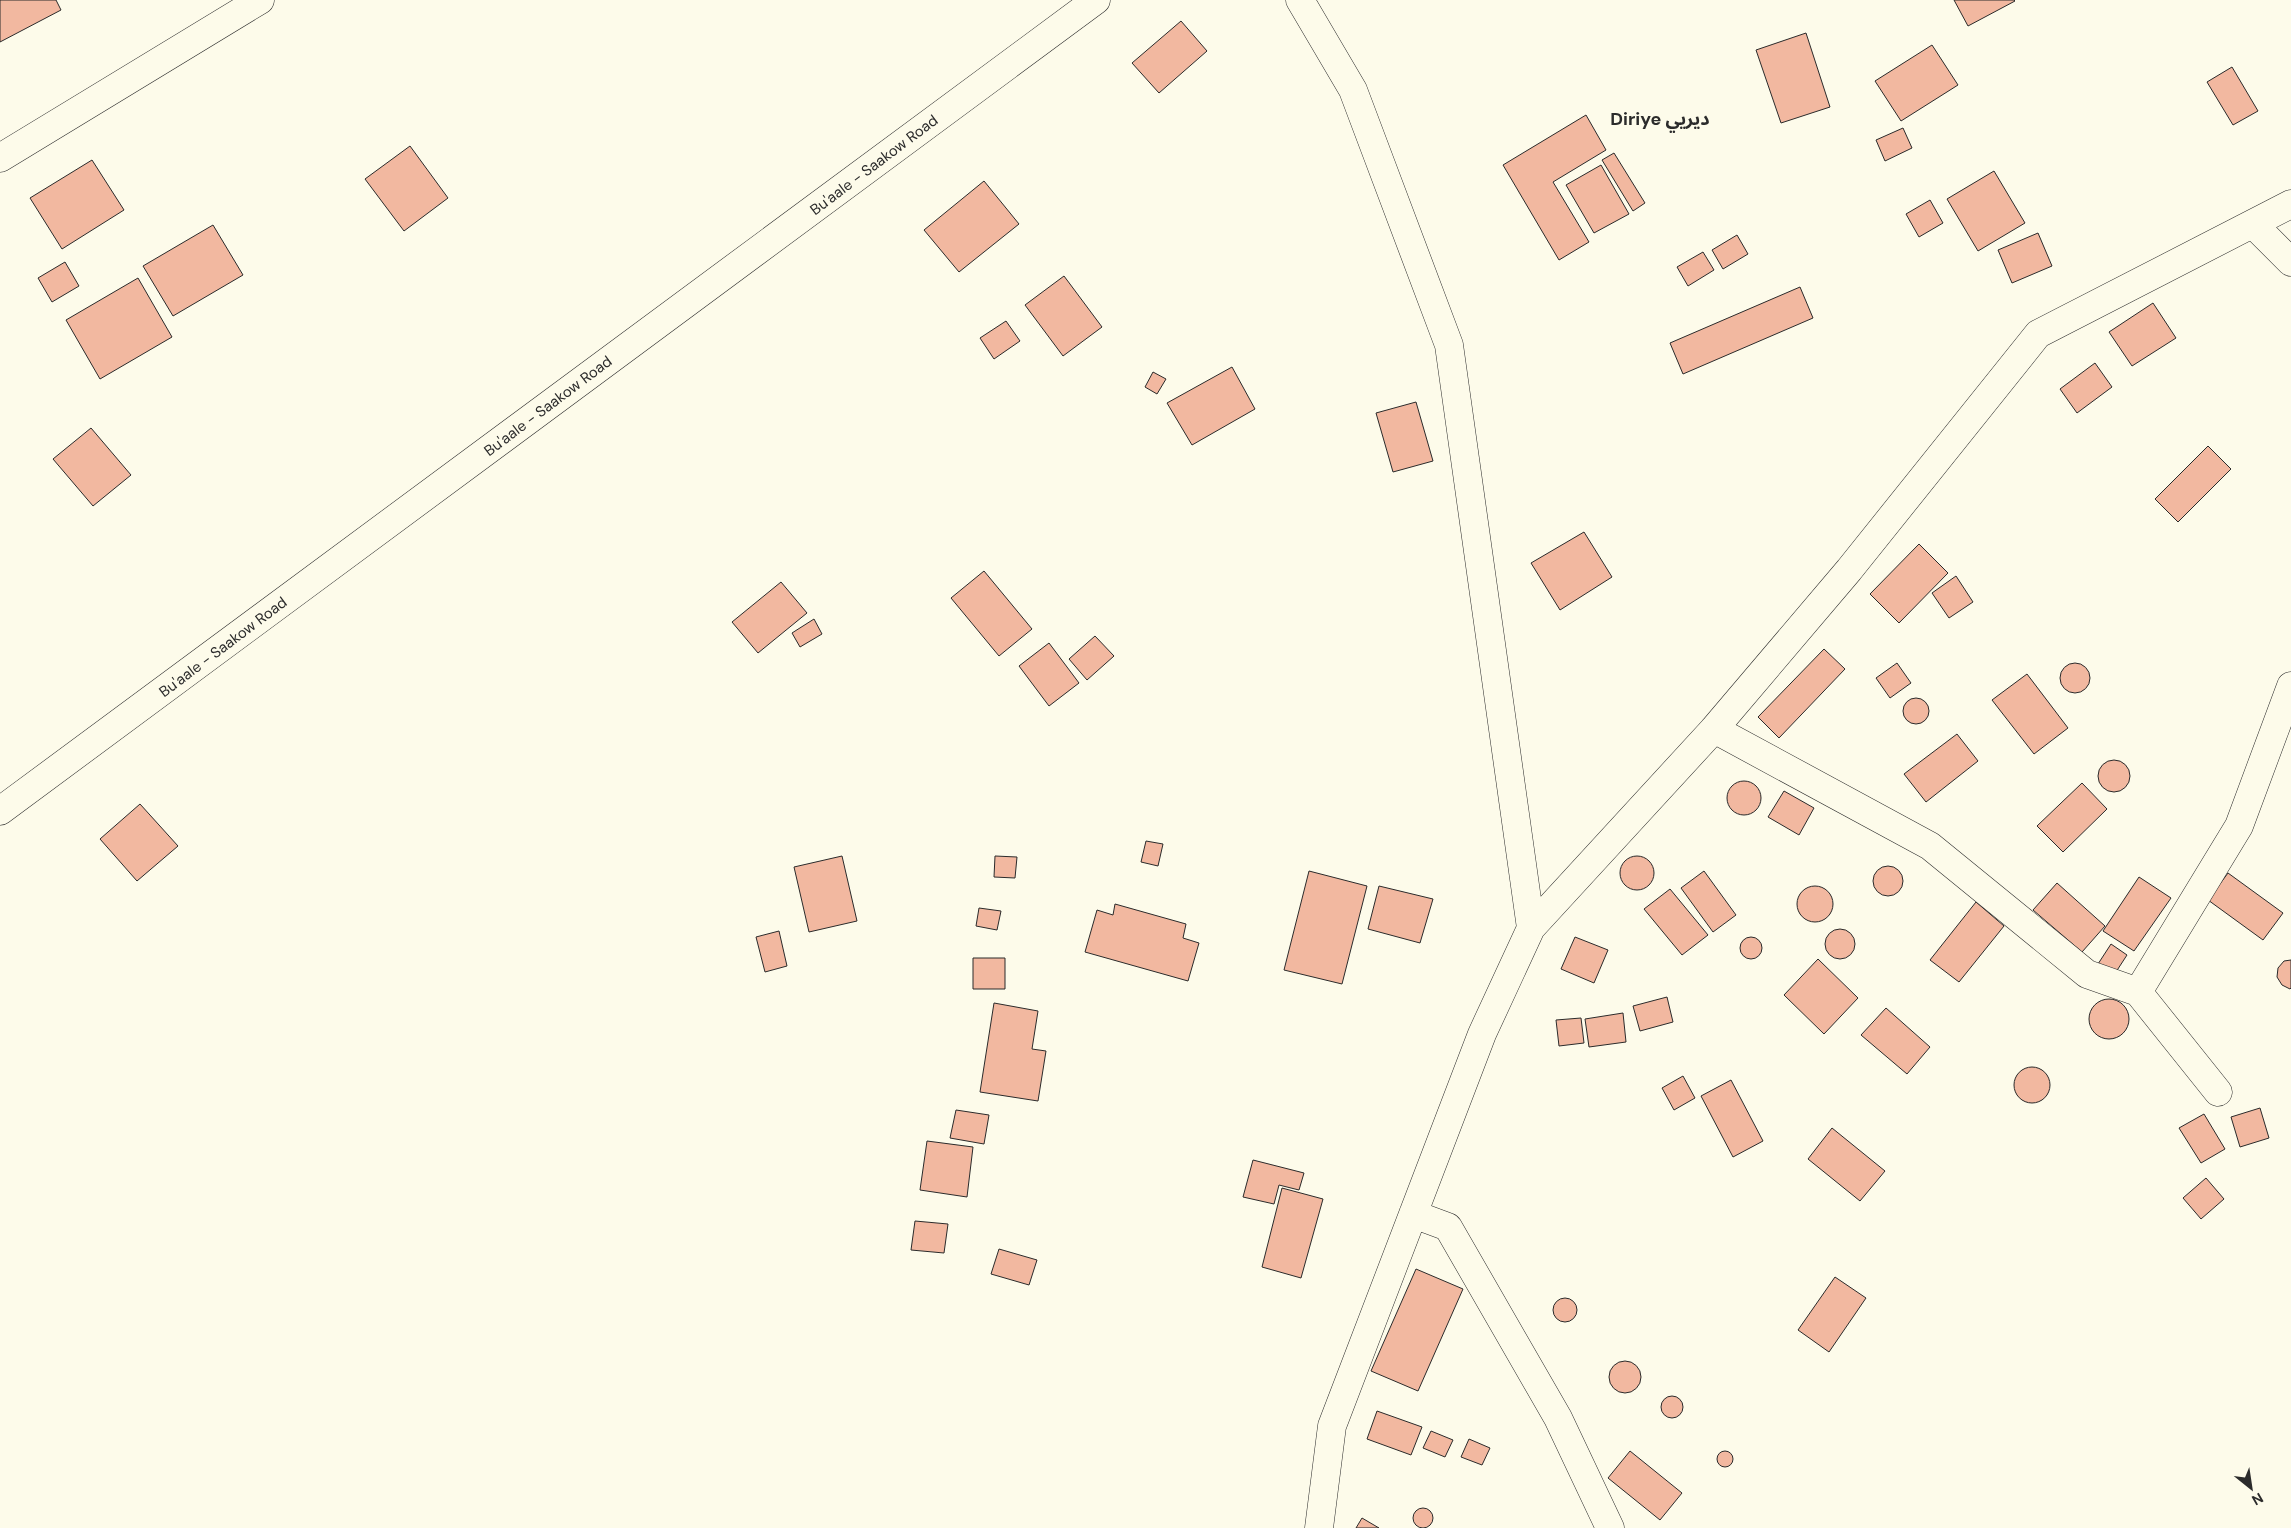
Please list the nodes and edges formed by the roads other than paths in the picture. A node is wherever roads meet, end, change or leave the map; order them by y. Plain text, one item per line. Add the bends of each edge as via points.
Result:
1 (260, 0) edge
2 (1096, 0) edge
3 (1300, 0) edge
4 (0, 158) edge
5 (2291, 204) edge
6 (2253, 224) junction
7 (2291, 262) edge
8 (2291, 686) edge
9 (1714, 729) junction
10 (0, 812) edge
11 (1531, 928) junction
12 (2138, 992) junction
13 (2218, 1092) dead end
14 (1413, 1214) junction
15 (1319, 1528) edge
16 (1610, 1528) edge

1 - 4 street
2 - 10 street, Bu'aale - Saakow Road
3 - 11 street via 1353,90 1449,345
5 - 6 street
6 - 7 street
6 - 9 street via 2038,334 1849,570
8 - 12 street via 2239,826
9 - 11 street
9 - 12 street via 1930,846 2087,974
11 - 14 street via 1482,1034
12 - 13 street
14 - 15 street via 1332,1426
14 - 16 street via 1448,1227 1558,1418

